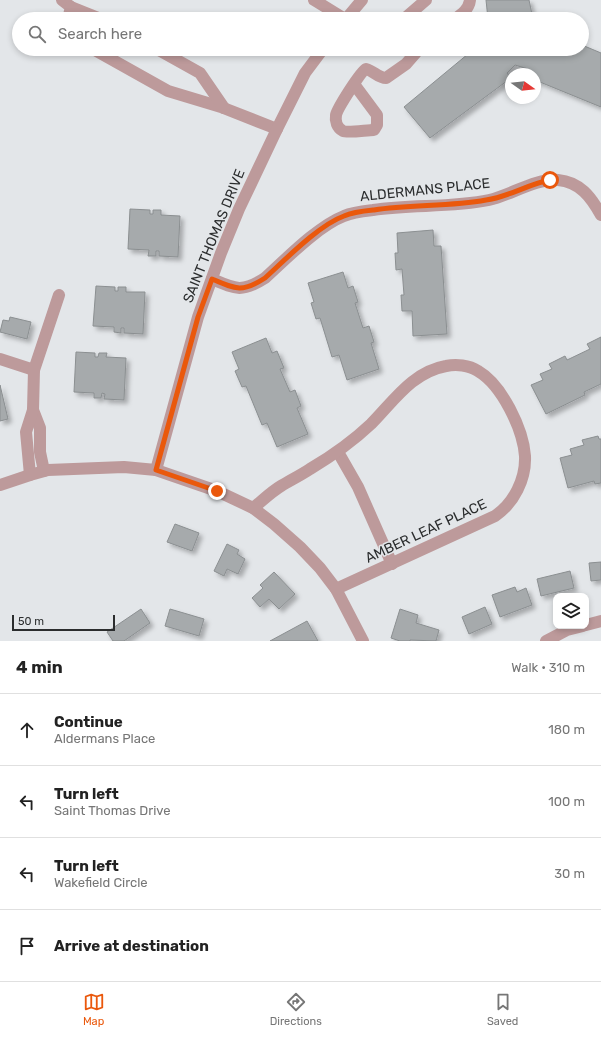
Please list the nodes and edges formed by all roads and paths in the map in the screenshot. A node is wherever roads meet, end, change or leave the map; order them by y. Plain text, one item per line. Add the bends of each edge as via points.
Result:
1 (314, 0) edge
2 (362, 0) edge
3 (426, 0) edge
4 (470, 0) edge
5 (67, 9) edge
6 (77, 12) edge
7 (334, 12) edge
8 (352, 12) edge
9 (412, 12) edge
10 (464, 12) edge
11 (106, 56) edge
12 (170, 56) edge
13 (318, 56) edge
14 (413, 56) edge
15 (354, 84) dead end
16 (224, 108) junction
17 (277, 129) junction
18 (601, 215) edge
19 (212, 279) junction
20 (59, 295) dead end
21 (0, 359) edge
22 (34, 370) junction
23 (33, 410) junction
24 (338, 452) junction
25 (156, 470) junction
26 (44, 471) junction
27 (30, 475) junction
28 (0, 485) edge
29 (253, 508) junction
30 (392, 564) junction
31 (336, 589) junction
32 (601, 621) edge
33 (589, 624) edge
34 (571, 629) edge
35 (364, 641) edge
36 (546, 641) edge

1 - 7 street
2 - 8 street
3 - 9 street
4 - 10 street
5 - 6 street
11 - 16 street via 168,91
12 - 16 street via 200,73
13 - 17 street, SAINT THOMAS DRIVE via 305,74
14 - 15 street via 386,78 366,69
16 - 17 street
17 - 19 street, SAINT THOMAS DRIVE via 239,209
18 - 19 street, ALDERMANS PLACE via 590,197 578,186 550,180 488,200 385,208 344,216 321,230 256,283 233,288
19 - 25 street, SAINT THOMAS DRIVE via 198,317
20 - 22 street
21 - 22 street
22 - 23 street
23 - 26 street via 40,428 40,452
23 - 27 street via 26,432
24 - 29 street, AMBER LEAF PLACE via 283,485
24 - 30 street via 358,487
24 - 30 street, AMBER LEAF PLACE via 361,433 411,382 434,369 456,365 475,369 488,378 505,402 522,438 524,456 521,481 509,503 495,516
25 - 26 street via 124,467
25 - 29 street via 217,491
26 - 27 street
27 - 28 street
29 - 31 street via 300,547
30 - 31 street, AMBER LEAF PLACE
31 - 35 street
32 - 33 street
34 - 36 street

